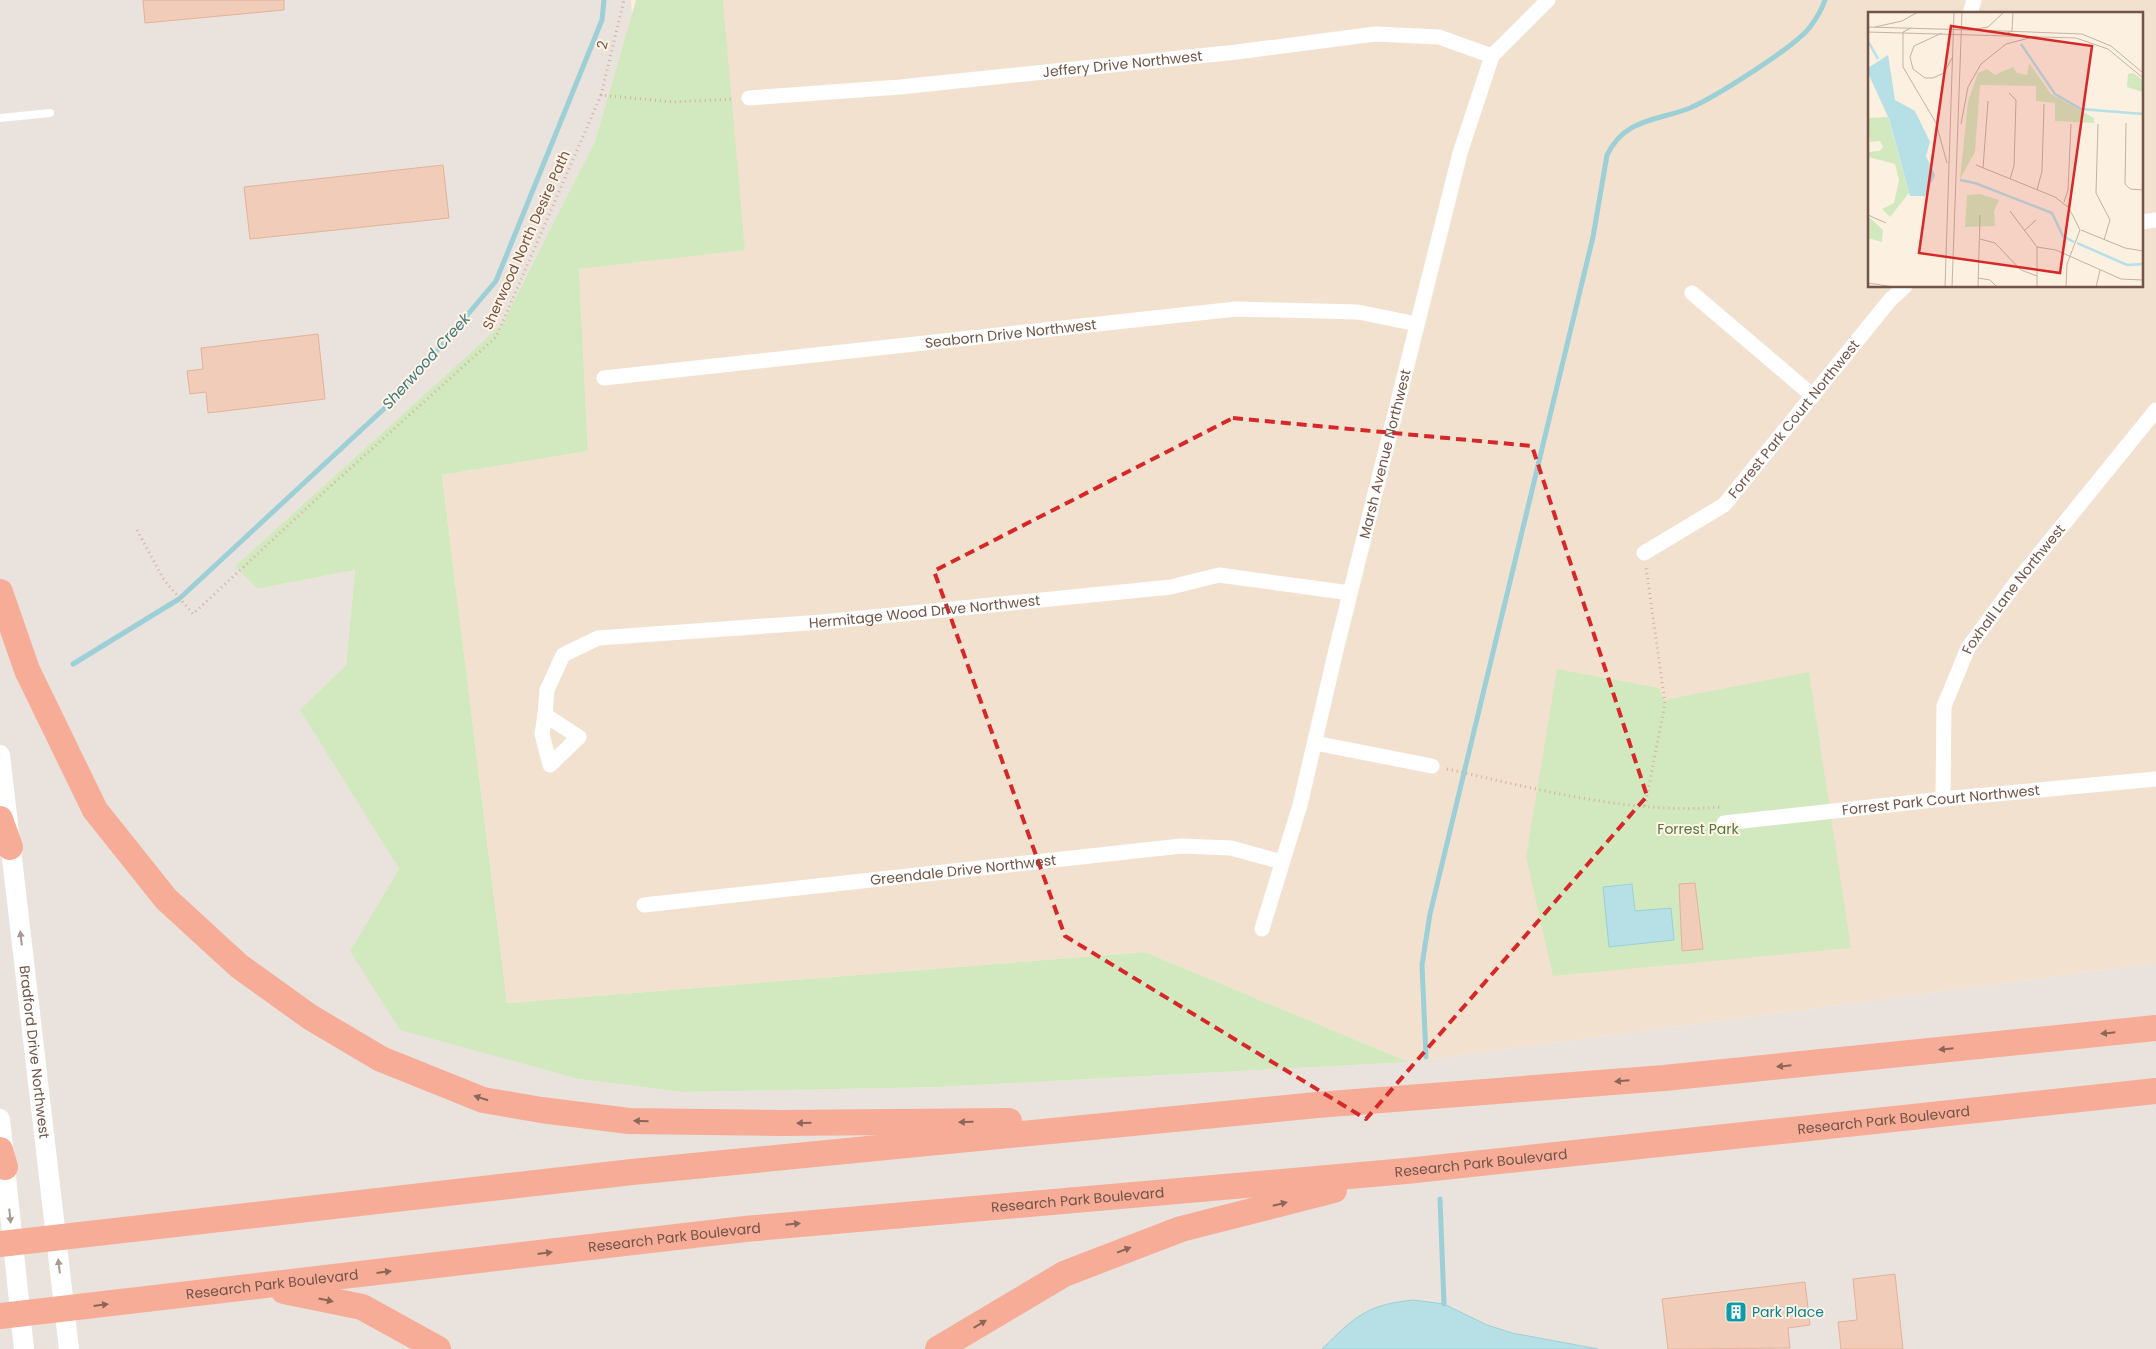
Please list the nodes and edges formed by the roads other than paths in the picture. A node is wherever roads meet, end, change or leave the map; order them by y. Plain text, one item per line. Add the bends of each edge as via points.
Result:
1 (1548, 0) edge
2 (1492, 56) junction
3 (749, 98) road end
4 (50, 113) dead end
5 (0, 118) edge
6 (1904, 288) edge
7 (1692, 293) dead end
8 (1417, 324) junction
9 (604, 378) dead end
10 (1813, 396) junction
11 (2156, 410) edge
12 (1644, 553) road end
13 (0, 592) edge
14 (1350, 593) junction
15 (544, 715) dead end
16 (1315, 743) junction
17 (0, 755) edge
18 (1432, 766) dead end
19 (2156, 778) edge
20 (1943, 799) junction
21 (0, 819) edge
22 (1724, 824) dead end
23 (10, 846) junction
24 (1282, 862) junction
25 (644, 905) dead end
26 (1262, 929) dead end
27 (2156, 1028) edge
28 (2156, 1091) edge
29 (0, 1119) edge
30 (1190, 1120) junction
31 (3, 1159) edge
32 (1406, 1171) junction
33 (0, 1244) edge
34 (261, 1286) junction
35 (0, 1316) edge
36 (24, 1349) edge
37 (69, 1349) edge
38 (438, 1349) edge
39 (938, 1349) edge

1 - 2 street, Marsh Avenue Northwest
2 - 3 street, Jeffery Drive Northwest via 1440,37 1375,34 920,85
2 - 8 street, Marsh Avenue Northwest via 1460,153
4 - 5 lane
6 - 10 street, Forrest Park Court Northwest via 1890,300
7 - 10 street
8 - 9 street, Seaborn Drive Northwest via 1358,312 1236,309
8 - 14 street, Marsh Avenue Northwest
10 - 12 street, Forrest Park Court Northwest via 1724,505
11 - 20 street, Foxhall Lane Northwest via 1968,648 1944,706
30 -> 13 highway via 629,1121 483,1100 381,1059 310,1017 239,966 166,899 95,810 27,670
14 - 15 street, Hermitage Wood Drive Northwest via 1220,575 1171,587 1104,594 822,622 598,638 564,656 547,690
14 - 16 street, Marsh Avenue Northwest
16 - 18 street
16 - 24 street, Marsh Avenue Northwest
17 - 23 main road, Bradford Drive Northwest
19 - 20 street, Forrest Park Court Northwest
20 - 22 street, Forrest Park Court Northwest
21 - 23 highway
37 -> 23 main road, Bradford Drive Northwest
24 - 25 street, Greendale Drive Northwest via 1231,848 1181,846
24 - 26 street, Marsh Avenue Northwest
27 -> 30 highway via 1664,1078 1318,1105
28 - 32 highway, Research Park Boulevard
29 - 31 main road
30 - 33 highway via 622,1173
31 -> 36 main road
34 -> 32 highway, Research Park Boulevard via 745,1229
39 -> 32 highway via 1064,1274 1172,1232
35 -> 34 highway, Research Park Boulevard
34 -> 38 highway via 362,1307

